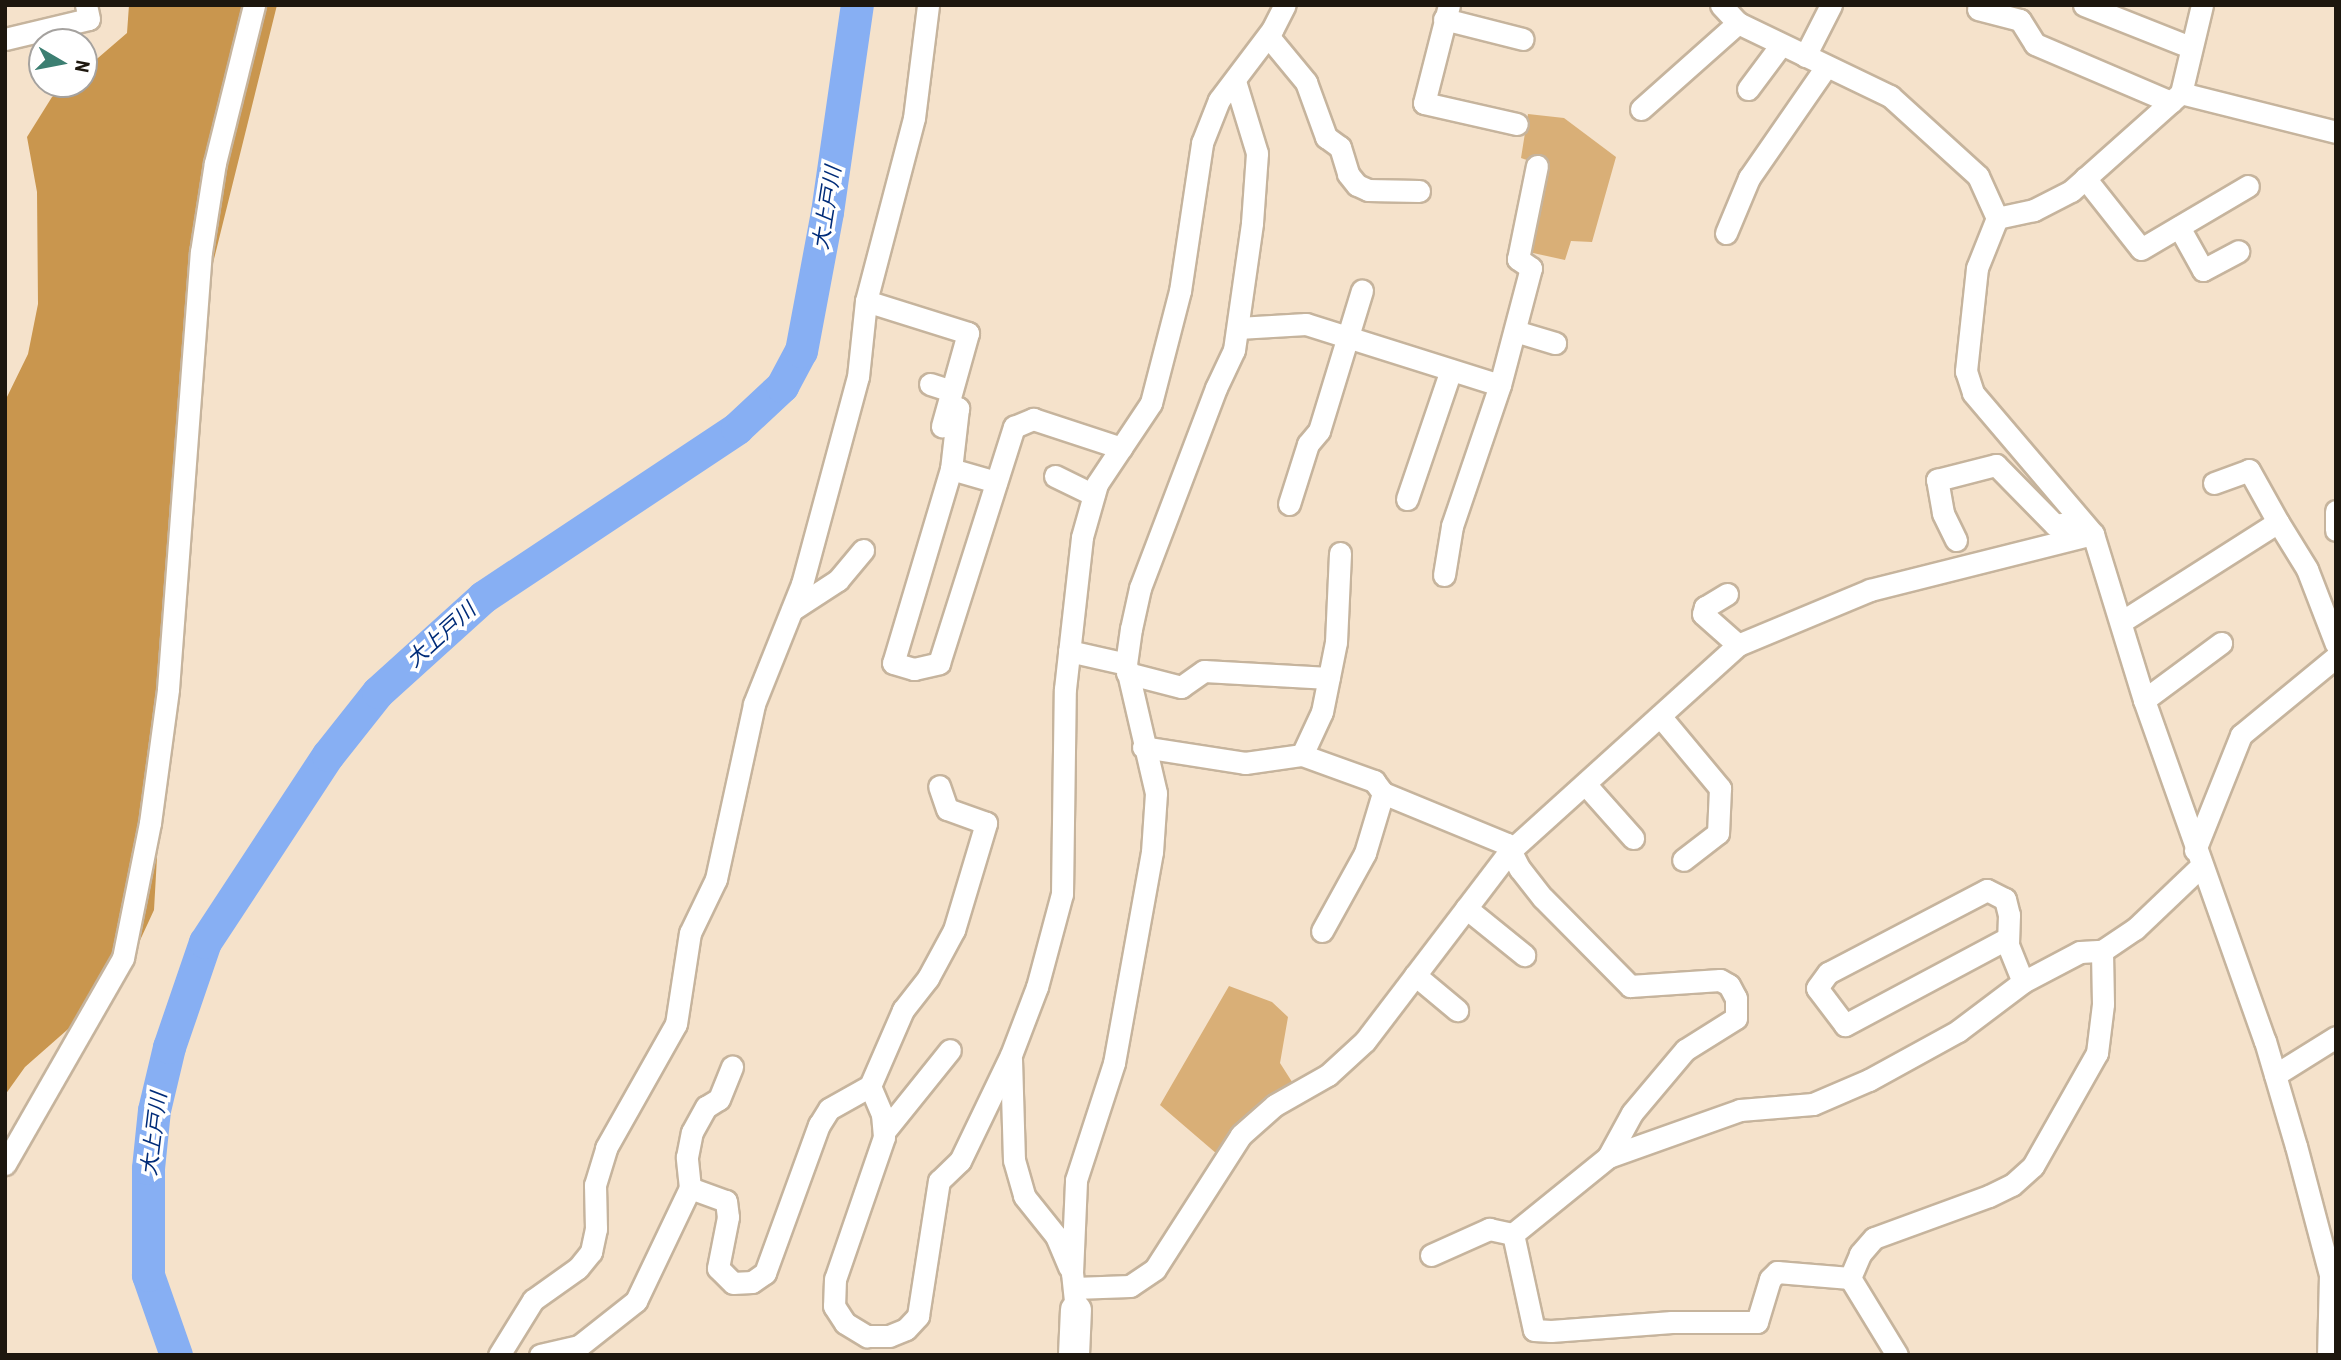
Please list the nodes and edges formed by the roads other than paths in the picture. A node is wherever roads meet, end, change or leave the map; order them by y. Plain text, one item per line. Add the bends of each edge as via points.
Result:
1 (86, 5) edge
2 (254, 5) edge
3 (928, 5) edge
4 (1285, 5) edge
5 (1721, 5) edge
6 (1831, 5) edge
7 (2084, 5) edge
8 (2202, 5) edge
9 (1978, 9) dead end
10 (1446, 12) edge
11 (1738, 23) junction
12 (1268, 36) junction
13 (5, 39) edge
14 (1523, 39) dead end
15 (1780, 46) junction
16 (2190, 47) junction
17 (1805, 56) junction
18 (1826, 67) junction
19 (1235, 81) junction
20 (1748, 89) dead end
21 (2176, 97) junction
22 (1641, 109) dead end
23 (1517, 124) dead end
24 (2336, 132) edge
25 (1537, 166) dead end
26 (2085, 178) junction
27 (2248, 186) dead end
28 (1419, 191) dead end
29 (1997, 218) junction
30 (2179, 227) junction
31 (1726, 233) dead end
32 (2238, 251) dead end
33 (1362, 290) dead end
34 (866, 301) junction
35 (1238, 328) junction
36 (1515, 331) junction
37 (1351, 338) junction
38 (1555, 343) dead end
39 (1451, 370) junction
40 (930, 384) dead end
41 (1500, 385) junction
42 (949, 397) junction
43 (942, 426) dead end
44 (1121, 448) junction
45 (951, 469) junction
46 (1055, 476) dead end
47 (996, 482) junction
48 (2214, 483) dead end
49 (1094, 495) junction
50 (1407, 499) dead end
51 (1289, 504) dead end
52 (2336, 511) edge
53 (2278, 522) junction
54 (2088, 527) junction
55 (2336, 530) edge
56 (1956, 540) dead end
57 (863, 550) dead end
58 (1340, 553) dead end
59 (1444, 575) dead end
60 (1727, 594) dead end
61 (792, 610) junction
62 (2121, 622) junction
63 (2221, 643) dead end
64 (2336, 644) edge
65 (1738, 645) junction
66 (1069, 651) junction
67 (2336, 657) edge
68 (1126, 668) junction
69 (1329, 678) junction
70 (2144, 700) junction
71 (1660, 716) junction
72 (1143, 747) junction
73 (1303, 755) junction
74 (1586, 785) junction
75 (939, 786) dead end
76 (1383, 793) junction
77 (1633, 838) dead end
78 (1510, 851) junction
79 (2197, 858) junction
80 (1684, 860) dead end
81 (1466, 908) junction
82 (1322, 931) dead end
83 (2008, 938) junction
84 (2102, 951) junction
85 (1524, 955) dead end
86 (1415, 975) junction
87 (2023, 982) junction
88 (1457, 1010) dead end
89 (2336, 1037) edge
90 (950, 1050) dead end
91 (1011, 1055) junction
92 (732, 1066) dead end
93 (2275, 1075) junction
94 (870, 1086) junction
95 (884, 1132) junction
96 (1608, 1157) junction
97 (5, 1164) edge
98 (690, 1188) junction
99 (1513, 1234) junction
100 (1431, 1255) dead end
101 (1850, 1278) junction
102 (1074, 1290) junction
103 (499, 1355) edge
104 (540, 1355) edge
105 (1074, 1355) edge
106 (1897, 1355) edge
107 (2328, 1355) edge

1 - 13 street via 89,19
2 - 97 street via 215,163 201,252 168,690 150,822 123,958
3 - 34 street via 914,118
4 - 12 street
5 - 11 street
6 - 17 street
7 - 16 street
8 - 16 street
9 - 21 street via 2020,20 2035,44
10 - 14 street
10 - 23 street via 1424,103
11 - 15 street
11 - 22 street
12 - 19 street
12 - 28 street via 1306,82 1326,137 1340,147 1348,174 1357,185 1368,190
15 - 17 street
15 - 20 street
16 - 21 street
17 - 18 street
18 - 29 street via 1890,96 1946,142 1978,176
18 - 31 street via 1749,178
19 - 35 street via 1257,153
19 - 44 street via 1219,100 1202,143 1180,291 1150,403
21 - 24 street
21 - 26 street
25 - 36 street via 1518,259 1531,268
26 - 29 street via 2034,210
26 - 30 street via 2141,249
27 - 30 street
29 - 54 street via 1977,268 1966,371 1973,393
30 - 32 street via 2203,270
33 - 37 street
34 - 42 street via 968,332
34 - 61 street via 858,377
35 - 37 street via 1306,324
35 - 68 street via 1234,351 1140,588
36 - 38 street
36 - 41 street
37 - 39 street
37 - 51 street
39 - 41 street
39 - 50 street
40 - 42 street
41 - 59 street via 1452,526
42 - 43 street
42 - 45 street via 958,408
44 - 47 street via 1033,419 1014,427
44 - 49 street
45 - 47 street
45 - 47 street via 893,663 914,669 939,663
46 - 49 street
48 - 53 street via 2249,470
49 - 66 street via 1082,537
52 - 55 street
53 - 62 street
53 - 64 street via 2307,569
54 - 56 street via 2055,525 1996,465 1937,480 1942,513
54 - 62 street
54 - 65 street via 1870,590
57 - 61 street via 838,580
58 - 69 street via 1336,642
60 - 65 street via 1705,607 1703,614
61 - 103 street via 747,726 716,879 690,933 676,1024 606,1148 598,1173 591,1252 578,1268 533,1300
62 - 70 street
63 - 70 street
65 - 71 street
66 - 68 street
66 - 91 street via 1062,894 1037,987
67 - 79 street via 2241,735
68 - 69 street via 1181,687 1204,671
68 - 72 street
69 - 73 street via 1322,712
70 - 79 street
71 - 74 street
71 - 80 street via 1720,788 1718,832
72 - 73 street via 1245,764
72 - 102 street via 1156,793 1152,852 1114,1063 1076,1180
73 - 76 street via 1374,781
74 - 77 street
74 - 78 street
75 - 94 street via 947,809 986,823 954,930 928,978 903,1010
76 - 78 street via 1507,844
76 - 82 street via 1365,853
78 - 81 street
78 - 96 street via 1543,898 1630,986 1720,980 1729,985 1736,999 1736,1018 1685,1051 1632,1113
79 - 84 street via 2134,929
79 - 93 street
81 - 85 street
81 - 86 street
83 - 83 street via 2005,899 1987,890 1828,973 1817,988 1844,1025
83 - 87 street
84 - 87 street via 2080,952
84 - 101 street via 2103,1004 2097,1053 2033,1166 2012,1185 1989,1196 1874,1238 1860,1254
86 - 88 street
86 - 102 street via 1365,1041 1328,1075 1275,1105 1241,1135 1155,1269 1130,1286
87 - 96 street via 1958,1031 1813,1104 1740,1110
89 - 93 street
90 - 95 street
91 - 95 street via 960,1161 939,1181 919,1316 906,1329 889,1336 867,1336 845,1323 834,1306 835,1279
91 - 102 street via 1014,1160 1024,1196 1056,1236
92 - 98 street via 719,1099 706,1107 692,1132 687,1157
93 - 107 street via 2330,1275
94 - 95 street
94 - 98 street via 829,1109 819,1125 765,1273 752,1282 733,1283 718,1268 728,1217 726,1200
96 - 99 street
98 - 104 street via 636,1301 579,1346
99 - 100 street via 1489,1229
99 - 101 street via 1534,1330 1757,1322 1770,1279 1777,1272
101 - 106 street
102 - 105 street

